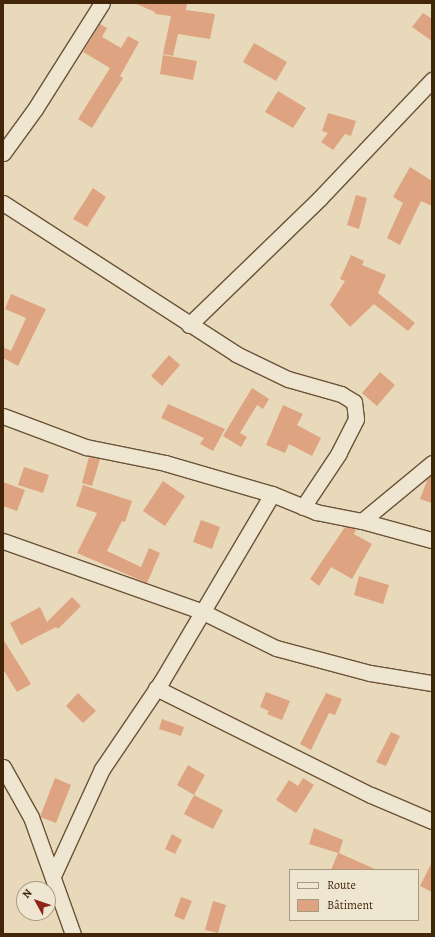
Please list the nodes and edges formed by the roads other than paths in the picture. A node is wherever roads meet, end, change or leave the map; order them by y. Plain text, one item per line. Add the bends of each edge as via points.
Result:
1 (102, 3) edge
2 (432, 80) edge
3 (3, 153) edge
4 (3, 203) edge
5 (189, 324) junction
6 (3, 416) edge
7 (432, 463) edge
8 (272, 494) junction
9 (304, 507) junction
10 (362, 521) junction
11 (432, 540) edge
12 (3, 541) edge
13 (203, 612) junction
14 (432, 683) edge
15 (156, 688) junction
16 (3, 767) edge
17 (432, 821) edge
18 (53, 876) junction
19 (73, 934) edge

1 - 3 street via 35,110
2 - 5 street via 320,198
4 - 5 street
5 - 9 street via 236,354 288,379 341,394 354,402 356,419
6 - 8 street via 86,447 165,463
7 - 10 street
8 - 9 street
8 - 13 street
9 - 10 street via 316,512
10 - 11 street
12 - 13 street
13 - 14 street via 276,648 370,673
13 - 15 street
15 - 17 street
15 - 18 street via 102,769
16 - 18 street via 31,817
18 - 19 street via 64,915

